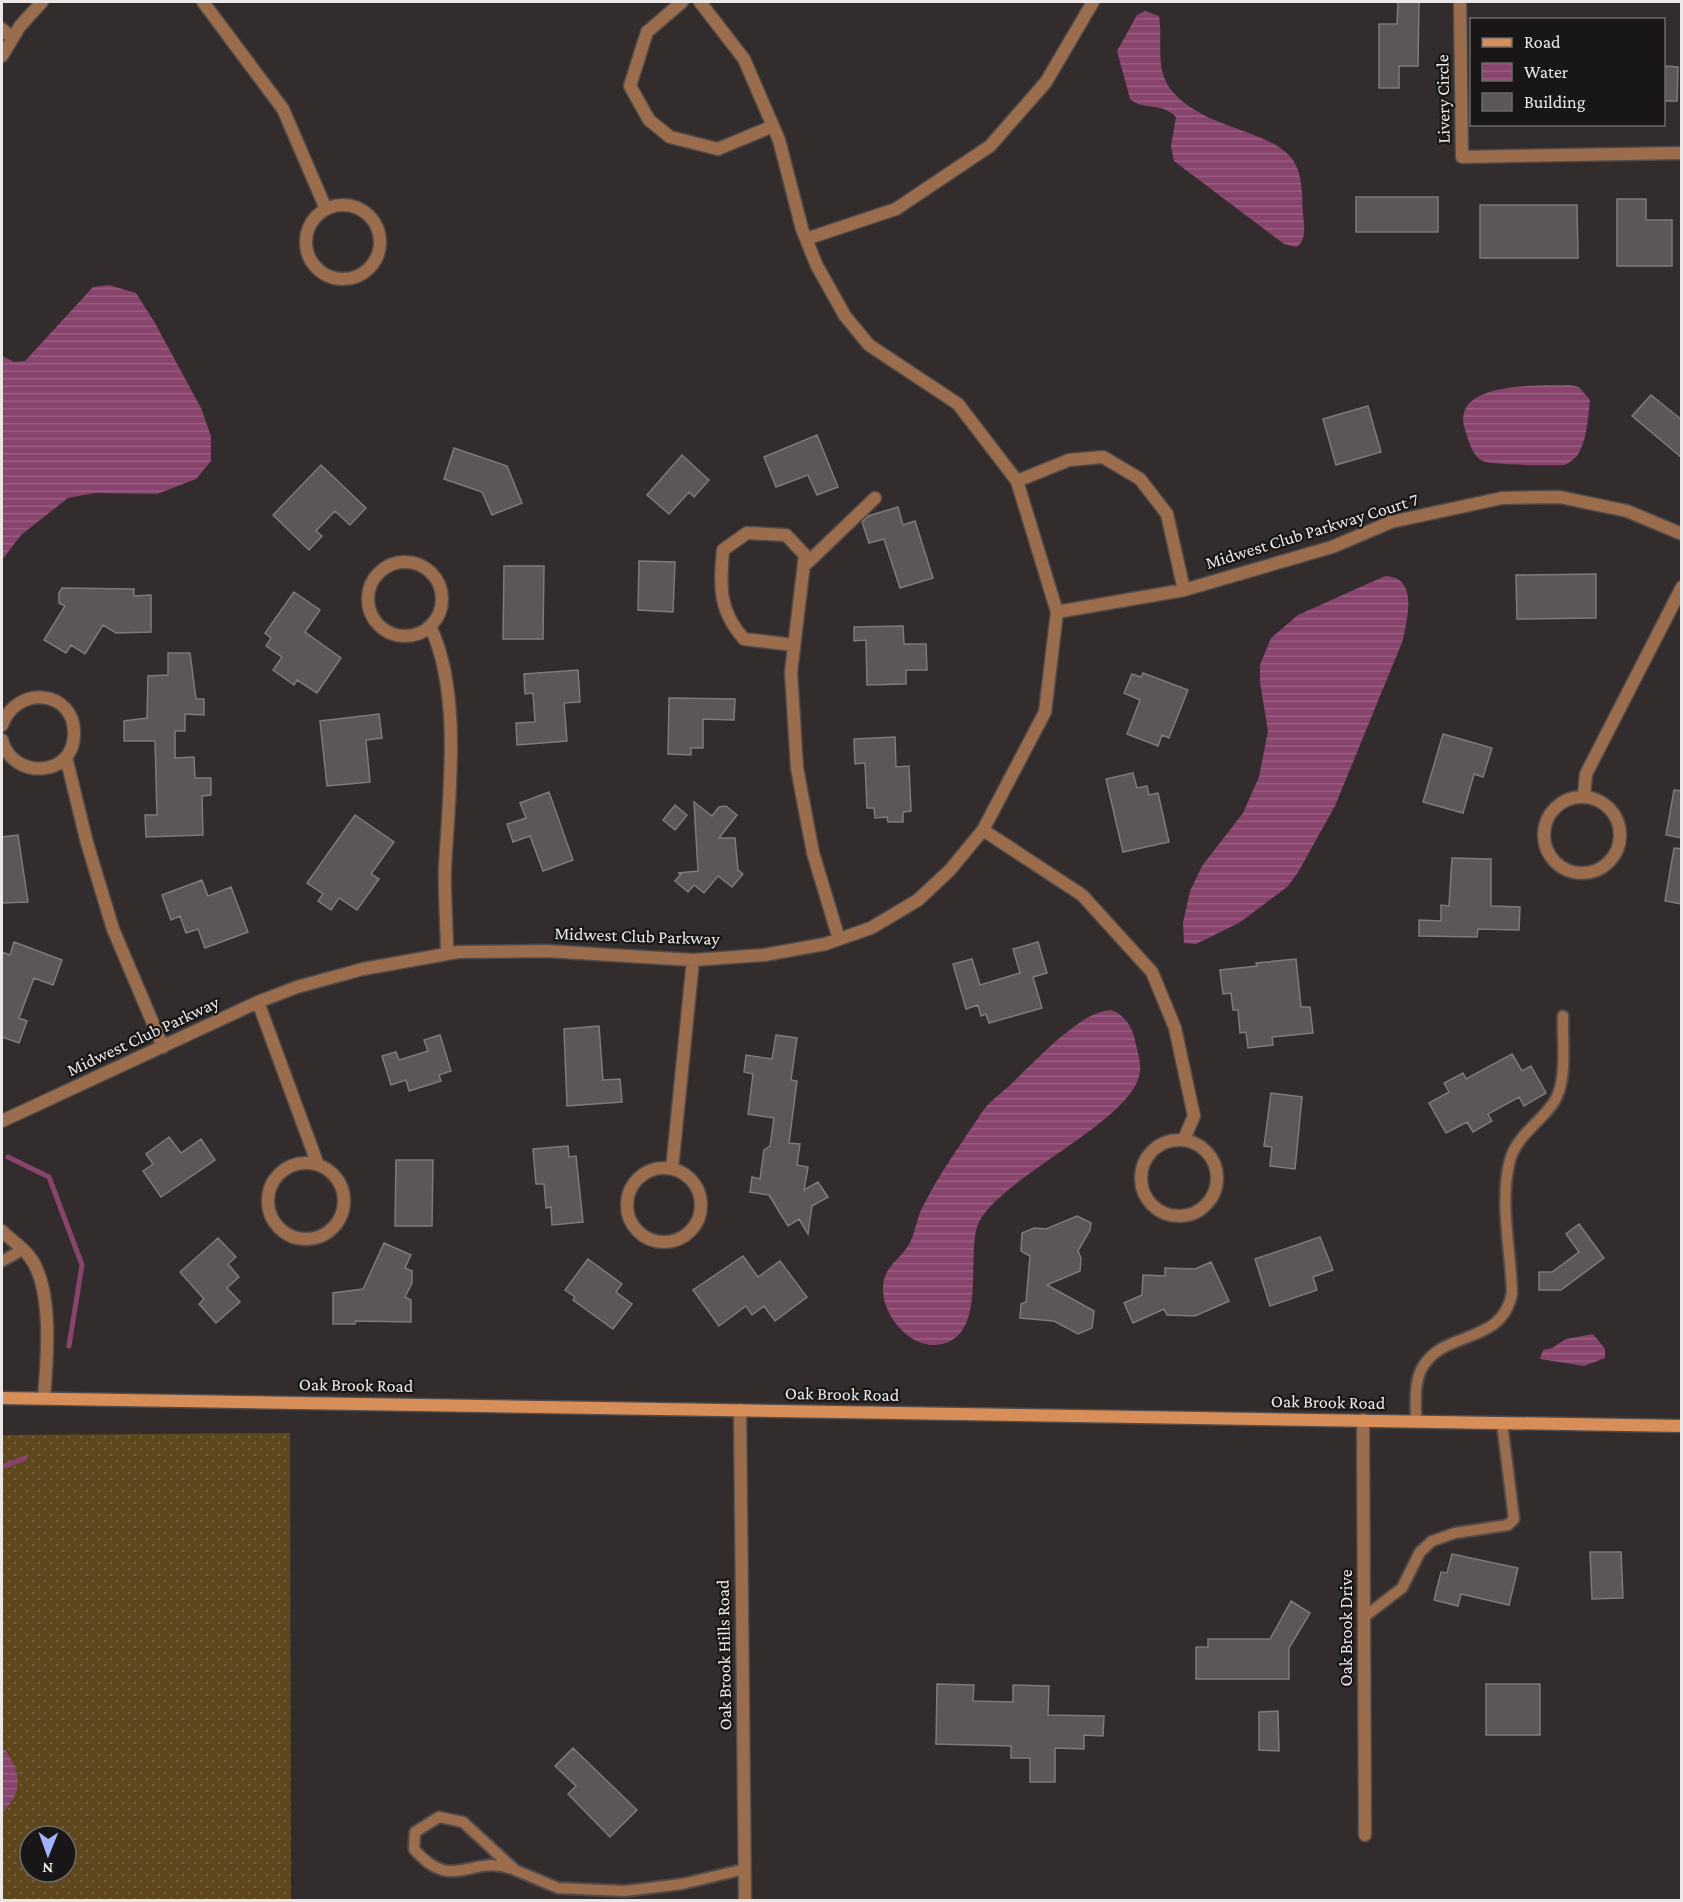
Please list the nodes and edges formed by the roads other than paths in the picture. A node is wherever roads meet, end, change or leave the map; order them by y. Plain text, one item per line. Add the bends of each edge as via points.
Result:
1 (42, 2) edge
2 (203, 2) edge
3 (682, 2) edge
4 (700, 2) edge
5 (1093, 2) edge
6 (1460, 2) edge
7 (2, 29) edge
8 (12, 38) junction
9 (2, 56) edge
10 (773, 126) junction
11 (1682, 153) edge
12 (326, 209) junction
13 (806, 239) junction
14 (1017, 481) junction
15 (874, 498) dead end
16 (1682, 534) edge
17 (804, 566) junction
18 (1682, 586) edge
19 (1184, 590) junction
20 (1057, 612) junction
21 (430, 626) junction
22 (794, 645) junction
23 (2, 724) edge
24 (2, 740) edge
25 (66, 757) junction
26 (1584, 796) junction
27 (983, 830) junction
28 (839, 939) junction
29 (447, 954) junction
30 (693, 960) junction
31 (258, 1002) junction
32 (1563, 1016) dead end
33 (162, 1047) junction
34 (2, 1121) edge
35 (1184, 1139) junction
36 (318, 1165) junction
37 (672, 1169) junction
38 (2, 1231) edge
39 (22, 1250) junction
40 (2, 1261) edge
41 (2, 1398) edge
42 (44, 1398) junction
43 (740, 1410) junction
44 (1363, 1420) junction
45 (1416, 1421) junction
46 (1502, 1423) junction
47 (1682, 1426) edge
48 (1364, 1617) junction
49 (1365, 1835) dead end
50 (745, 1869) junction
51 (514, 1870) junction
52 (745, 1900) edge

1 - 8 street
2 - 12 street via 283,108
3 - 10 street via 647,32 630,86 648,120 670,138 717,149
4 - 10 street, Midwest Club Parkway via 744,59
5 - 13 street via 1046,82 990,146 896,209
6 - 11 street, Livery Circle via 1462,157
7 - 8 street
8 - 9 street
10 - 13 street, Midwest Club Parkway
12 - 12 street via 308,227 307,252 313,264 328,275 346,279 359,276 376,260 380,248 376,225 370,216 349,205
13 - 14 street, Midwest Club Parkway via 845,316 869,345 958,404
14 - 19 street via 1069,460 1103,457 1140,479 1167,514
14 - 20 street, Midwest Club Parkway
15 - 17 street
16 - 19 street, Midwest Club Parkway Court 7 via 1627,511 1560,497 1502,498 1391,522 1332,547
17 - 22 street
17 - 22 street via 805,555 786,535 747,533 723,550 720,586 729,622 744,639
18 - 26 street via 1586,774
19 - 20 street, Midwest Club Parkway Court 7
20 - 27 street, Midwest Club Parkway via 1046,712
21 - 21 street via 442,604 437,580 429,571 406,562 382,569 371,583 367,600 376,623 396,635 408,636
21 - 29 street via 441,649 452,771 445,869
22 - 28 street via 791,672 797,768 813,853
23 - 25 street via 15,703 27,698 51,699 62,706 74,725 72,747
24 - 25 street via 11,759 32,770 45,769
25 - 33 street via 112,929
26 - 26 street via 1571,797 1551,811 1543,835 1545,848 1556,863 1572,872 1585,873 1609,863 1621,840 1616,815 1596,798
27 - 28 street, Midwest Club Parkway via 950,870 918,900 871,928
27 - 35 street via 1082,895 1152,972 1175,1028 1194,1116
28 - 30 street, Midwest Club Parkway via 764,955
29 - 30 street, Midwest Club Parkway via 546,951
29 - 31 street, Midwest Club Parkway via 363,969
30 - 37 street
31 - 33 street, Midwest Club Parkway
31 - 36 street
32 - 45 lane via 1561,1082 1554,1101 1515,1145 1510,1161 1510,1306 1493,1326 1431,1355 1420,1371
33 - 34 street, Midwest Club Parkway
35 - 35 street via 1196,1143 1211,1156 1218,1175 1217,1188 1202,1209 1176,1216 1154,1207 1140,1178 1146,1157 1153,1149
36 - 36 street via 336,1178 344,1199 343,1210 332,1229 311,1239 300,1239 288,1235 274,1222 268,1205 269,1192 282,1171 306,1163
37 - 37 street via 693,1182 702,1205 693,1228 672,1241 659,1242 638,1231 628,1210 628,1199 632,1188 649,1172
38 - 39 street
39 - 40 lane
39 - 42 street via 30,1257 42,1290 47,1326
41 - 42 main road, Oak Brook Road
42 - 43 main road, Oak Brook Road
43 - 44 main road, Oak Brook Road
43 - 50 street, Oak Brook Hills Road
44 - 45 main road, Oak Brook Road
44 - 48 street, Oak Brook Drive
45 - 46 main road, Oak Brook Road
46 - 47 main road, Oak Brook Road
46 - 48 lane via 1514,1519 1508,1525 1455,1533 1432,1541 1420,1552 1402,1588
48 - 49 street, Oak Brook Drive
50 - 51 lane via 682,1884 625,1891 558,1888
50 - 52 street, Oak Brook Hills Road
51 - 51 lane via 482,1866 451,1873 428,1866 414,1849 415,1832 438,1817 463,1822

